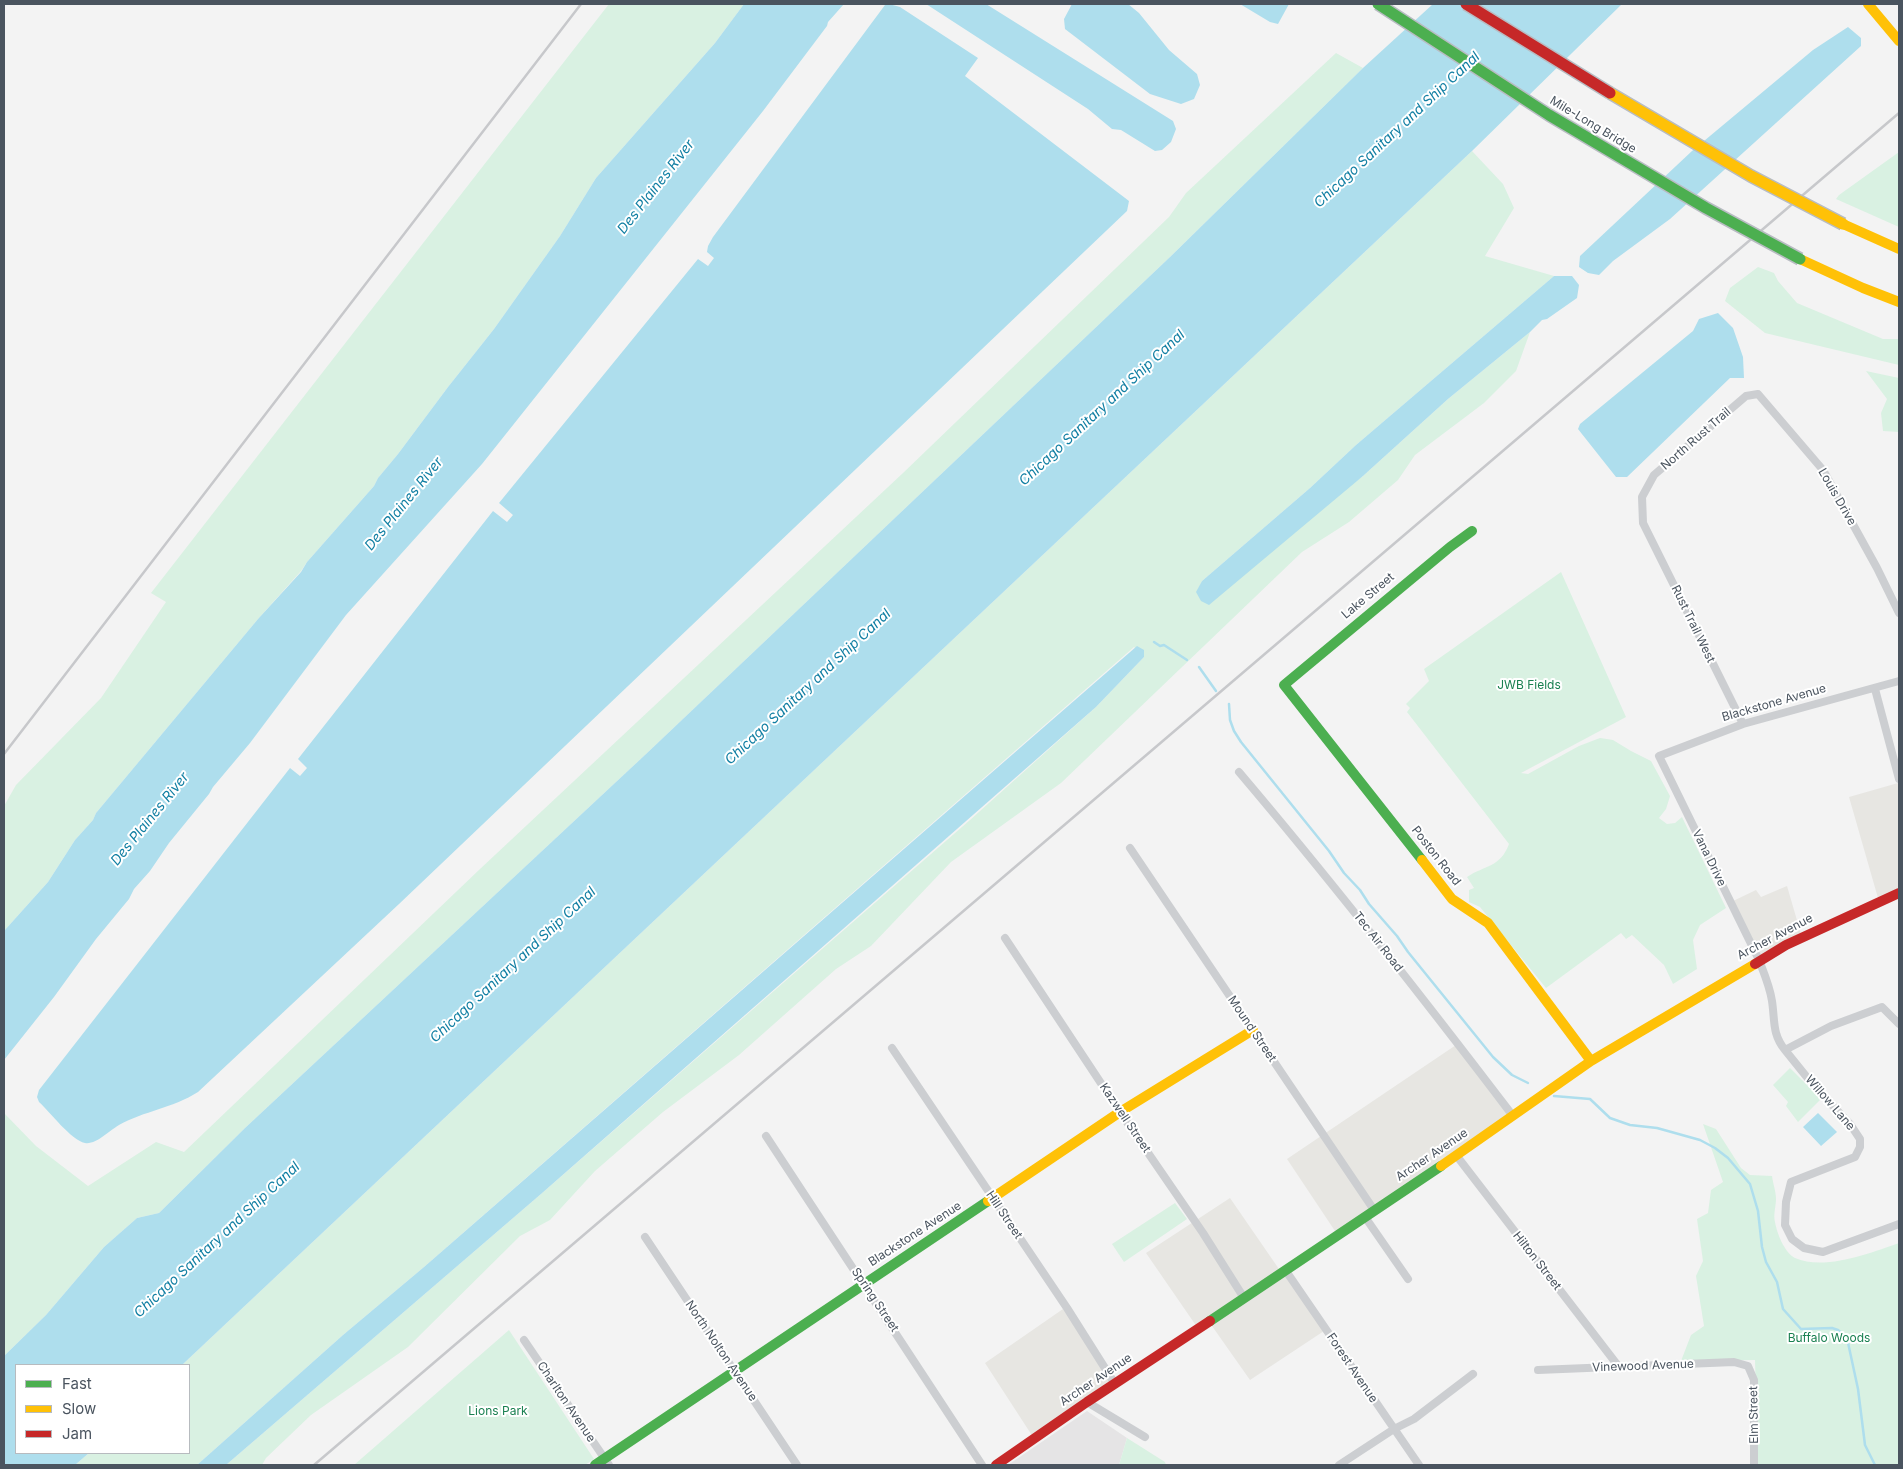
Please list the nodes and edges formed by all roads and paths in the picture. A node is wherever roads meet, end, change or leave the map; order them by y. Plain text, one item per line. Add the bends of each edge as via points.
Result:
1 (1378, 4) edge
2 (1466, 4) edge
3 (1868, 4) edge
4 (1899, 41) edge
5 (1899, 250) edge
6 (1899, 302) edge
7 (1758, 394) joint
8 (1643, 523) joint
9 (1472, 531) dead end
10 (1899, 613) edge
11 (1899, 682) edge
12 (1284, 685) joint
13 (1875, 689) junction
14 (1743, 724) junction
15 (1659, 756) joint
16 (1239, 772) dead end
17 (1899, 780) edge
18 (1130, 848) dead end
19 (1899, 893) edge
20 (1005, 938) dead end
21 (1759, 960) junction
22 (1899, 1024) edge
23 (1252, 1030) junction
24 (892, 1048) dead end
25 (1785, 1050) junction
26 (1591, 1061) junction
27 (1120, 1112) junction
28 (1513, 1116) junction
29 (766, 1136) dead end
30 (1456, 1155) junction
31 (992, 1199) junction
32 (1370, 1214) junction
33 (1899, 1224) edge
34 (645, 1237) dead end
35 (1286, 1271) junction
36 (1408, 1279) dead end
37 (864, 1283) junction
38 (1244, 1298) junction
39 (524, 1340) dead end
40 (1619, 1366) junction
41 (1748, 1366) joint
42 (1538, 1370) dead end
43 (734, 1372) junction
44 (1473, 1374) dead end
45 (1115, 1384) junction
46 (1087, 1402) junction
47 (1394, 1429) junction
48 (1145, 1437) dead end
49 (603, 1463) edge
50 (797, 1465) edge
51 (982, 1465) edge
52 (996, 1465) edge
53 (1339, 1465) edge
54 (1419, 1465) edge
55 (1754, 1465) edge

1 - 6 main road, Mile-Long Bridge, bridge via 1549,115 1706,208 1800,259
2 - 5 main road, bridge via 1750,176
3 - 4 main road
7 - 8 street, North Rust Trail via 1746,396 1654,475 1642,497
7 - 10 street, Louis Drive via 1823,470
8 - 14 street, Rust Trail West
9 - 12 main road, Lake Street
11 - 13 street, Blackstone Avenue
12 - 26 main road, Poston Road via 1452,898 1488,923
13 - 14 street, Blackstone Avenue
13 - 17 street
14 - 15 street, Blackstone Avenue
15 - 21 street, Vana Drive
16 - 28 street, Tec Air Road via 1289,830
18 - 23 street, Mound Street
19 - 21 main road, Archer Avenue
20 - 27 street, Kazwell Street
21 - 25 street, Willow Lane via 1772,1001 1778,1041
21 - 26 main road, Archer Avenue
22 - 25 street via 1882,1007 1831,1026
23 - 27 main road, Blackstone Avenue
23 - 32 street, Mound Street
24 - 31 street, Hill Street
25 - 33 street, Willow Lane via 1860,1139 1860,1148 1855,1156 1791,1182 1785,1225 1792,1239 1804,1248 1823,1252
26 - 28 main road, Archer Avenue
27 - 31 main road, Blackstone Avenue
27 - 38 street, Kazwell Street via 1204,1232
28 - 30 main road, Archer Avenue
29 - 37 street, Spring Street
30 - 32 main road, Archer Avenue
30 - 40 street, Hilton Street
31 - 37 main road, Blackstone Avenue
31 - 45 street, Hill Street
32 - 35 main road, Archer Avenue
32 - 36 street, Mound Street
34 - 43 street, North Nolton Avenue
35 - 38 main road, Archer Avenue
35 - 47 street, Forest Avenue
37 - 43 main road, Blackstone Avenue
37 - 51 street, Spring Street
38 - 45 main road, Archer Avenue
39 - 49 street, Charlton Avenue
40 - 41 street, Vinewood Avenue via 1734,1362
40 - 42 street, Vinewood Avenue
41 - 55 street, Elm Street via 1754,1380
43 - 49 main road, Blackstone Avenue
43 - 50 street, North Nolton Avenue
44 - 47 street via 1414,1419
45 - 46 main road, Archer Avenue
46 - 48 street
46 - 52 main road, Archer Avenue
47 - 53 street
47 - 54 street, Forest Avenue

